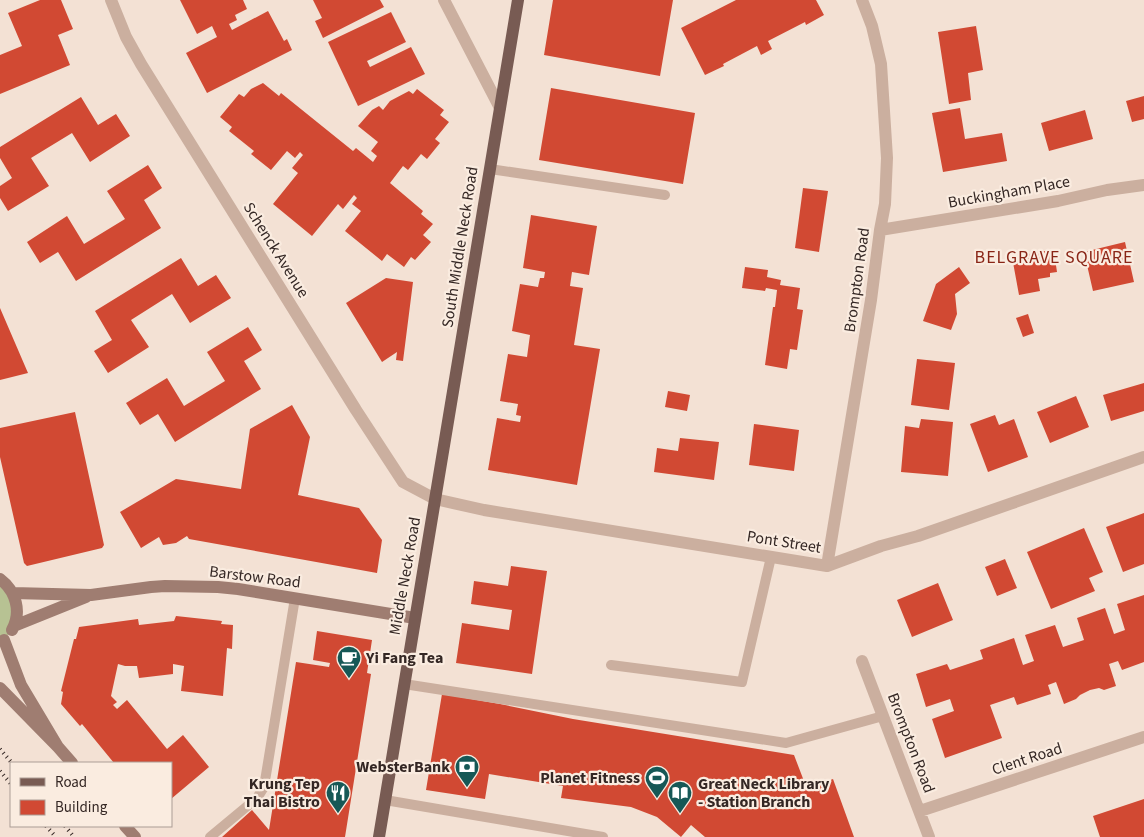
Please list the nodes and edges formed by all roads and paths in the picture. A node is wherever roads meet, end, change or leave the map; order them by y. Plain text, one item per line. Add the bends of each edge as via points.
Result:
1 (111, 0) edge
2 (444, 0) edge
3 (518, 0) edge
4 (862, 0) edge
5 (500, 108) junction
6 (490, 169) junction
7 (1144, 185) edge
8 (665, 195) dead end
9 (880, 230) junction
10 (1144, 457) edge
11 (435, 499) junction
12 (771, 557) junction
13 (827, 566) junction
14 (0, 579) edge
15 (13, 593) junction
16 (91, 596) junction
17 (295, 598) junction
18 (415, 618) junction
19 (14, 626) junction
20 (2, 641) edge
21 (862, 661) dead end
22 (611, 665) dead end
23 (404, 684) junction
24 (0, 688) edge
25 (883, 716) junction
26 (1144, 737) edge
27 (58, 747) junction
28 (71, 762) edge
29 (385, 800) junction
30 (920, 811) junction
31 (126, 827) edge
32 (135, 837) edge
33 (210, 837) edge
34 (379, 837) edge
35 (603, 837) edge
36 (929, 837) edge

1 - 11 street, Schenck Avenue via 141,64 356,410 403,482
2 - 5 street
3 - 5 main road, South Middle Neck Road
4 - 9 street, Brompton Road via 881,64 887,158
5 - 6 main road, South Middle Neck Road
6 - 8 lane
6 - 11 main road, South Middle Neck Road
7 - 9 street, Buckingham Place
9 - 13 street, Brompton Road
10 - 13 street, Pont Street
11 - 12 street, Pont Street via 484,510
11 - 18 main road, Middle Neck Road
12 - 13 street, Pont Street
12 - 22 lane via 742,682
14 - 15 street
15 - 16 street, Barstow Road
15 - 19 street via 17,615
16 - 17 street, Barstow Road via 165,586 231,588
16 - 19 street, Barstow Road
17 - 18 street, Barstow Road
17 - 33 lane via 264,787 257,798
18 - 23 main road, Middle Neck Road
19 - 20 street
20 - 27 street via 20,685
21 - 25 street, Brompton Road
23 - 25 lane via 786,743
23 - 29 main road, Middle Neck Road
24 - 27 street
25 - 30 street, Brompton Road
26 - 30 street, Clent Road
27 - 28 street
29 - 34 main road, Middle Neck Road
29 - 35 lane
30 - 36 street, Brompton Road
31 - 32 street

